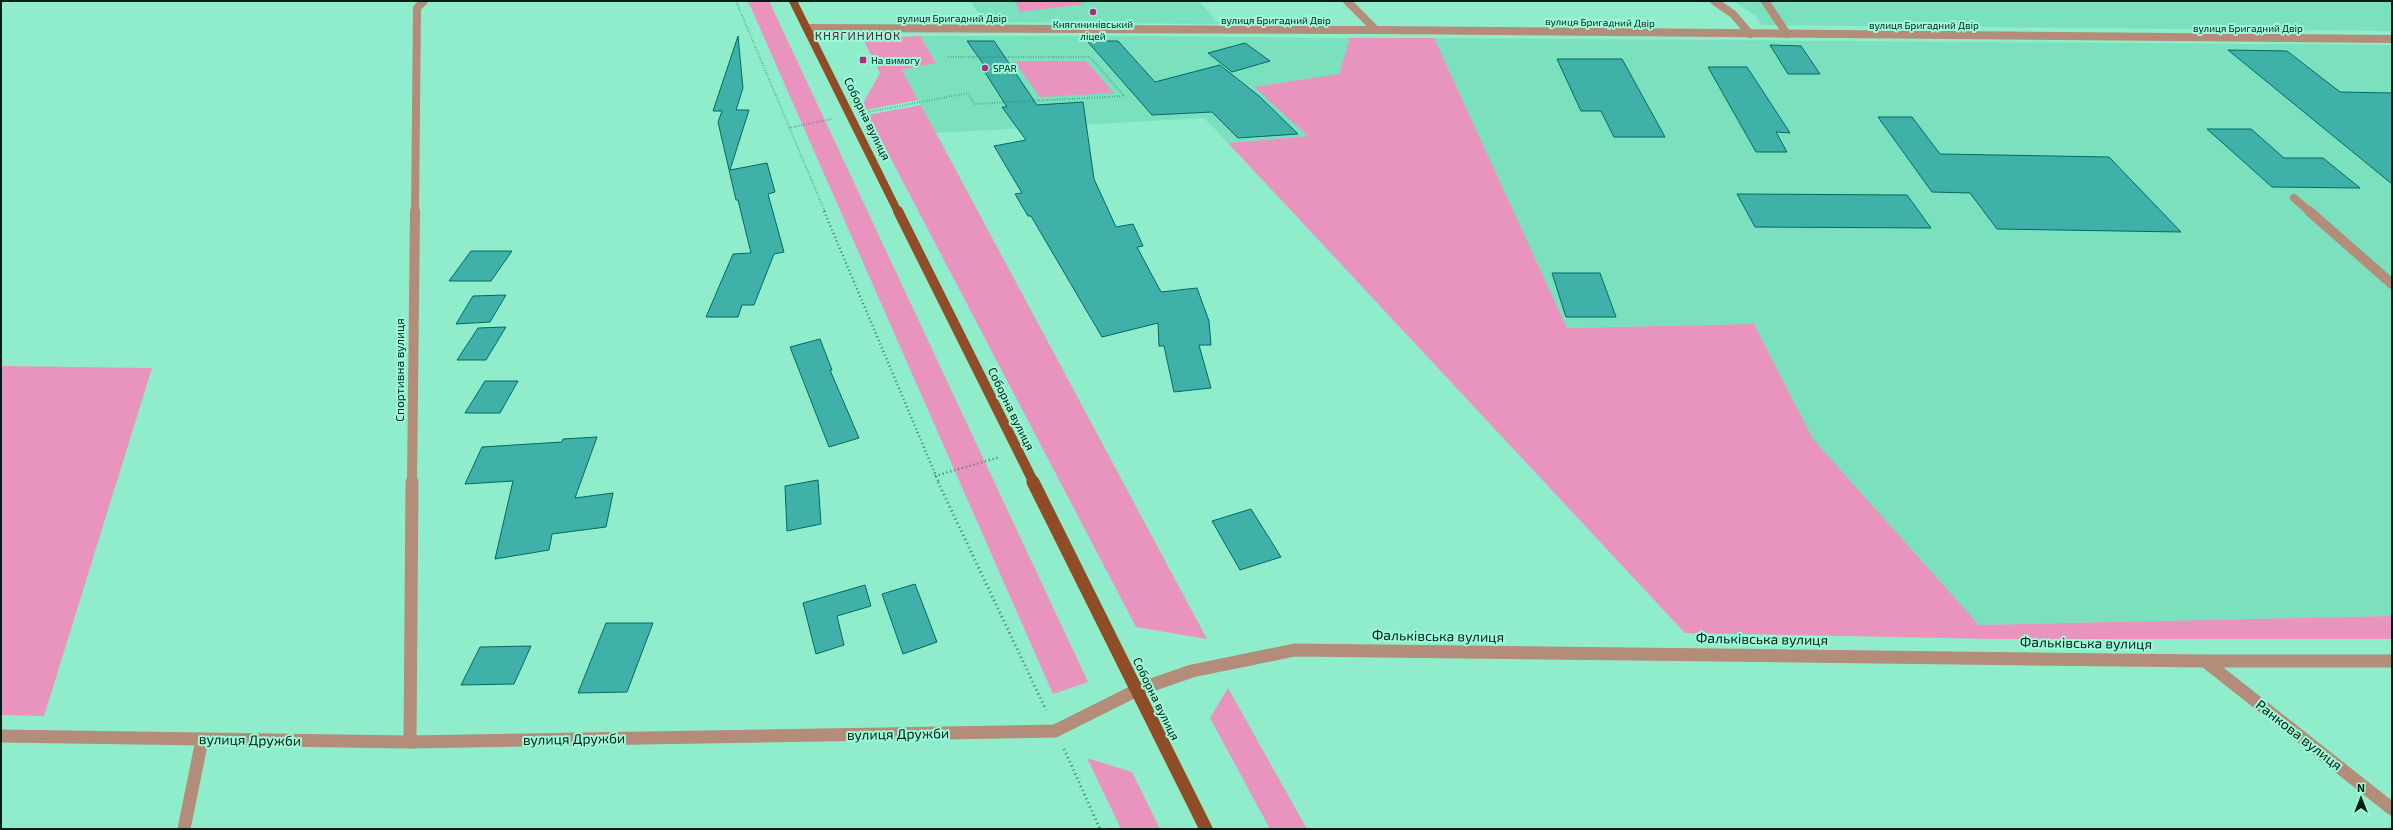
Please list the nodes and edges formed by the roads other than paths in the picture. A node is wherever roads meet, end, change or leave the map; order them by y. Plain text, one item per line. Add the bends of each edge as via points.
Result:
1 (424, 1) edge
2 (793, 1) edge
3 (1347, 1) edge
4 (1714, 1) edge
5 (1765, 1) edge
6 (807, 28) junction
7 (1376, 30) junction
8 (1750, 34) junction
9 (1787, 34) junction
10 (2392, 39) edge
11 (2294, 198) dead end
12 (2392, 284) edge
13 (2205, 661) junction
14 (2392, 661) edge
15 (1137, 690) junction
16 (1, 736) edge
17 (202, 740) junction
18 (410, 742) junction
19 (2392, 809) edge
20 (184, 829) edge
21 (1206, 829) edge

1 - 18 street, Спортивна вулиця via 416,8
2 - 6 main road, Соборна вулиця
3 - 7 street
4 - 8 street via 1733,14
5 - 9 street
6 - 7 street, вулиця Бригадний Двір
6 - 15 main road, Соборна вулиця
7 - 8 street, вулиця Бригадний Двір
8 - 9 street, вулиця Бригадний Двір
9 - 10 street, вулиця Бригадний Двір
11 - 12 street
13 - 14 street, Фальківська вулиця
13 - 15 street, Фальківська вулиця via 1295,650 1192,671
13 - 19 street, Ранкова вулиця
15 - 18 street, вулиця Дружби via 1055,731
15 - 21 main road, Соборна вулиця
16 - 17 street, вулиця Дружби
17 - 18 street, вулиця Дружби
17 - 20 street

